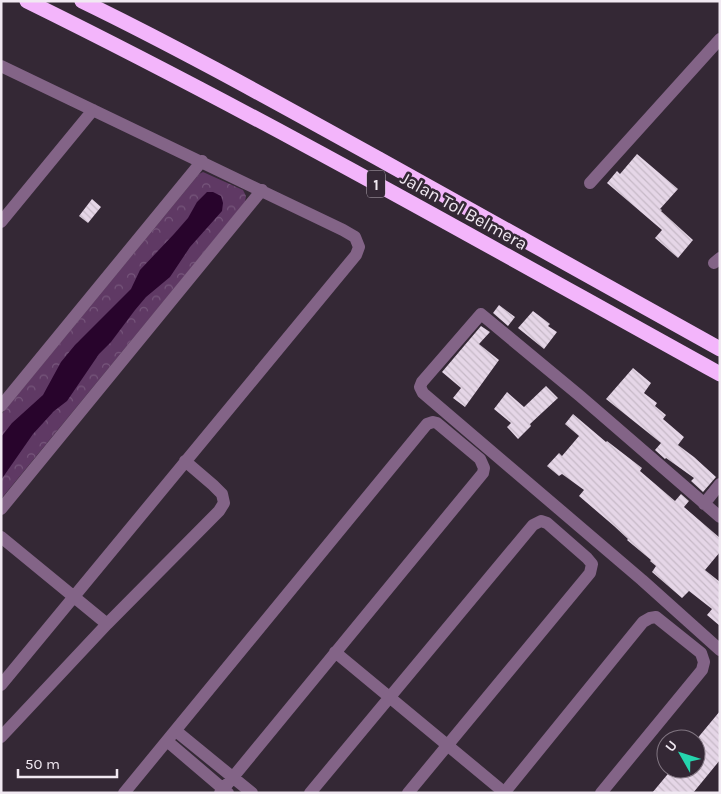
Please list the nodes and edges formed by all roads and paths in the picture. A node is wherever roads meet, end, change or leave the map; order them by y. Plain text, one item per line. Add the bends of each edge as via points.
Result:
1 (27, 1) edge
2 (82, 1) edge
3 (720, 39) edge
4 (1, 66) edge
5 (93, 110) junction
6 (202, 161) junction
7 (590, 182) dead end
8 (262, 190) junction
9 (1, 222) edge
10 (720, 349) edge
11 (720, 374) edge
12 (1, 406) edge
13 (185, 461) junction
14 (720, 484) edge
15 (704, 504) junction
16 (1, 509) edge
17 (720, 517) edge
18 (1, 537) edge
19 (74, 597) junction
20 (108, 624) junction
21 (720, 650) edge
22 (335, 652) junction
23 (1, 685) edge
24 (390, 698) junction
25 (176, 731) junction
26 (1, 737) edge
27 (166, 742) junction
28 (448, 745) junction
29 (233, 778) junction
30 (224, 792) edge
31 (124, 793) edge
32 (252, 793) edge
33 (310, 793) edge
34 (408, 793) edge
35 (504, 793) edge
36 (601, 793) edge

1 - 11 highway, Jalan Tol Belmera / 1 via 296,140
2 - 10 highway, Jalan Tol Belmera / 1 via 324,129
3 - 7 street
4 - 5 street
5 - 6 street
5 - 9 street
6 - 8 street
6 - 12 street
8 - 13 street via 355,237 359,247 356,255
8 - 16 street
13 - 19 street
13 - 20 street via 222,494 224,503 219,512
14 - 15 street
15 - 17 street
15 - 21 street via 481,314 420,386 423,393
18 - 19 street
19 - 20 street
19 - 23 street
20 - 26 street
22 - 24 street
22 - 25 street via 483,473 480,459 433,422 427,424
22 - 29 street
24 - 28 street
24 - 28 street via 534,526 541,521 547,523 587,558 592,564 590,572
24 - 33 street
25 - 27 street
25 - 29 street
27 - 30 street
27 - 31 street
28 - 34 street
28 - 35 street
29 - 30 street
29 - 32 street
35 - 36 street via 643,622 656,617 701,653 702,670

